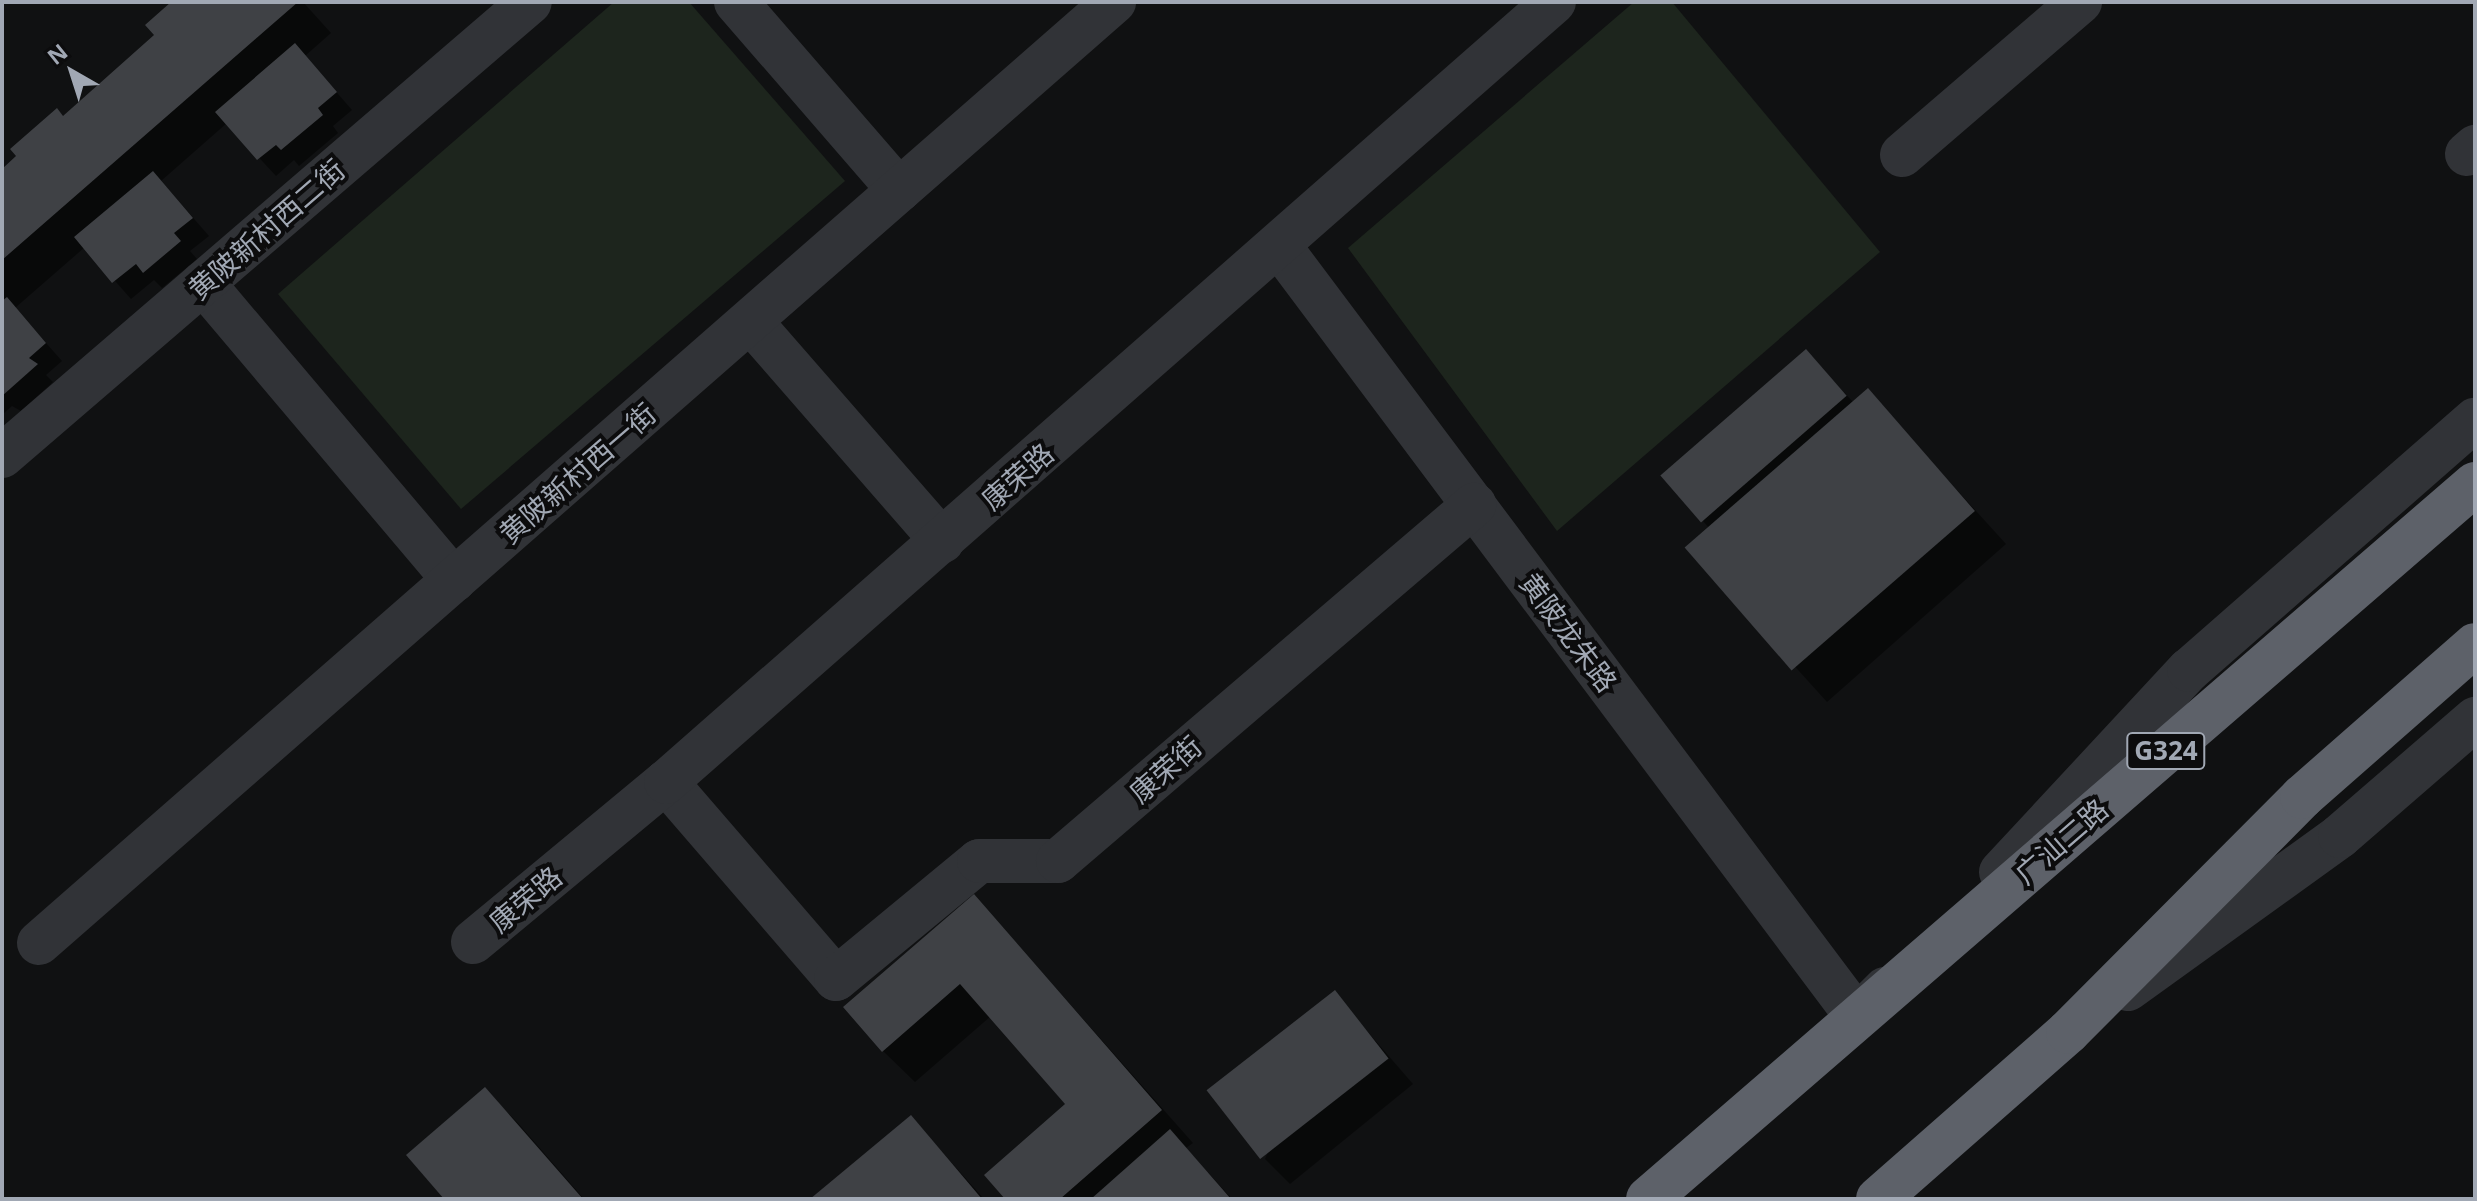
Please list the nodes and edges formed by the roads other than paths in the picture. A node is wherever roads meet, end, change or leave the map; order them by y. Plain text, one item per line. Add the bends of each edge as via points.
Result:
1 (530, 2) edge
2 (736, 2) edge
3 (1114, 2) edge
4 (1554, 2) edge
5 (2080, 2) edge
6 (1902, 155) dead end
7 (899, 190) junction
8 (1280, 247) junction
9 (203, 283) junction
10 (751, 322) junction
11 (2475, 420) edge
12 (2, 456) edge
13 (2475, 484) edge
14 (1474, 505) junction
15 (942, 541) junction
16 (454, 580) junction
17 (2475, 645) edge
18 (2475, 719) edge
19 (666, 782) junction
20 (473, 942) dead end
21 (39, 943) dead end
22 (1857, 1017) junction
23 (2068, 1032) junction
24 (1648, 1199) edge
25 (1878, 1199) edge

1 - 9 street, 黄陂新村西二街
2 - 7 street
3 - 7 street, 黄陂新村西一街
4 - 8 street, 康荣路
5 - 6 street
7 - 10 street, 黄陂新村西一街
8 - 14 street, 黄陂龙朱路
8 - 15 street, 康荣路
9 - 12 street, 黄陂新村西二街
9 - 16 street
10 - 15 street
10 - 16 street, 黄陂新村西一街
11 - 22 street via 2189,670 2112,747 2032,841
13 - 22 highway, 广汕二路 / G324
14 - 19 street, 康荣街 via 1058,861 979,861 836,979
14 - 22 street, 黄陂龙朱路
15 - 19 street, 康荣路
16 - 21 street, 黄陂新村西一街
17 - 23 highway via 2302,797
18 - 23 street via 2340,836
19 - 20 street, 康荣路
22 - 24 highway, 广汕二路 / G324
23 - 25 highway

